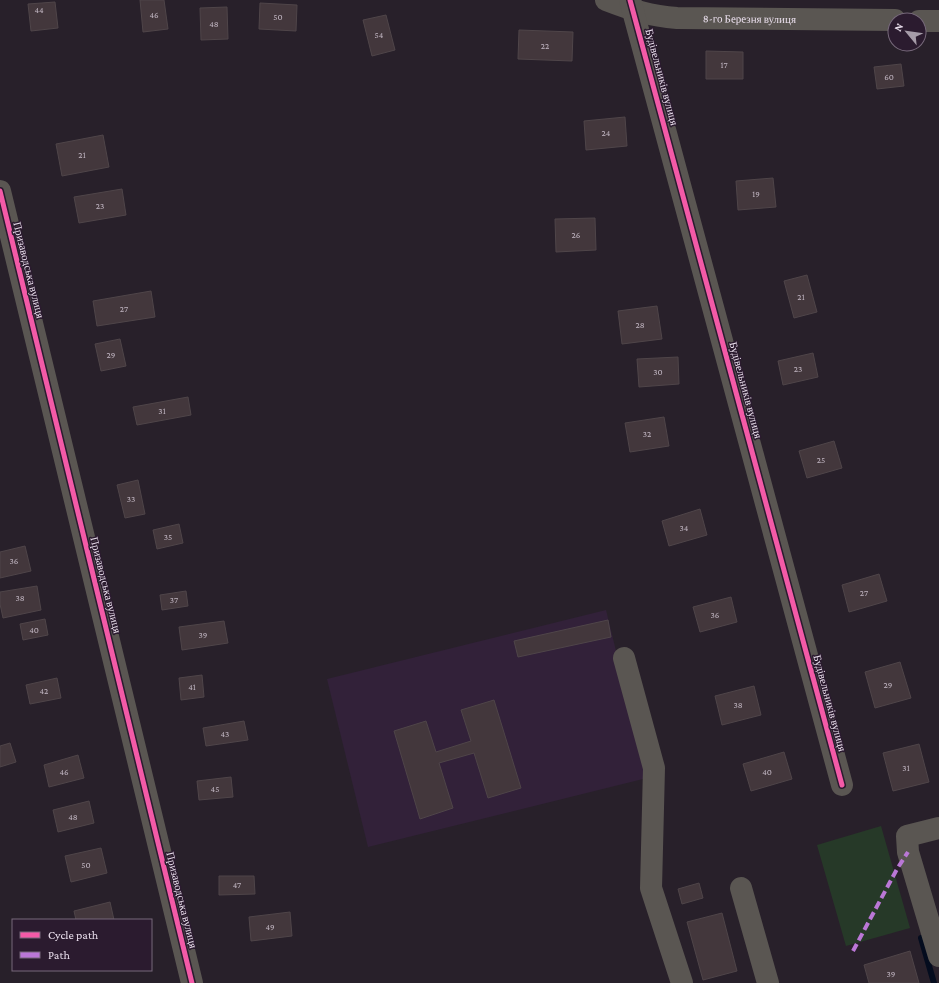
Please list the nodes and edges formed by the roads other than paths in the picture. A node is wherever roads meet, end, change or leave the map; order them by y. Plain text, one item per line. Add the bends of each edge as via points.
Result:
1 (606, 0) edge
2 (632, 6) edge
3 (887, 20) edge
4 (927, 21) edge
5 (939, 21) edge
6 (0, 191) edge
7 (624, 658) dead end
8 (842, 785) dead end
9 (939, 828) edge
10 (741, 888) dead end
11 (939, 956) edge
12 (192, 983) edge
13 (682, 983) edge
14 (768, 983) edge

1 - 2 street, 8-го Березня вулиця
2 - 3 street, 8-го Березня вулиця via 657,17
2 - 8 street, Будівельників вулиця
4 - 5 street
6 - 12 street, Призаводська вулиця
7 - 13 street via 654,768 652,888
9 - 11 street via 907,836 908,852
10 - 14 street

